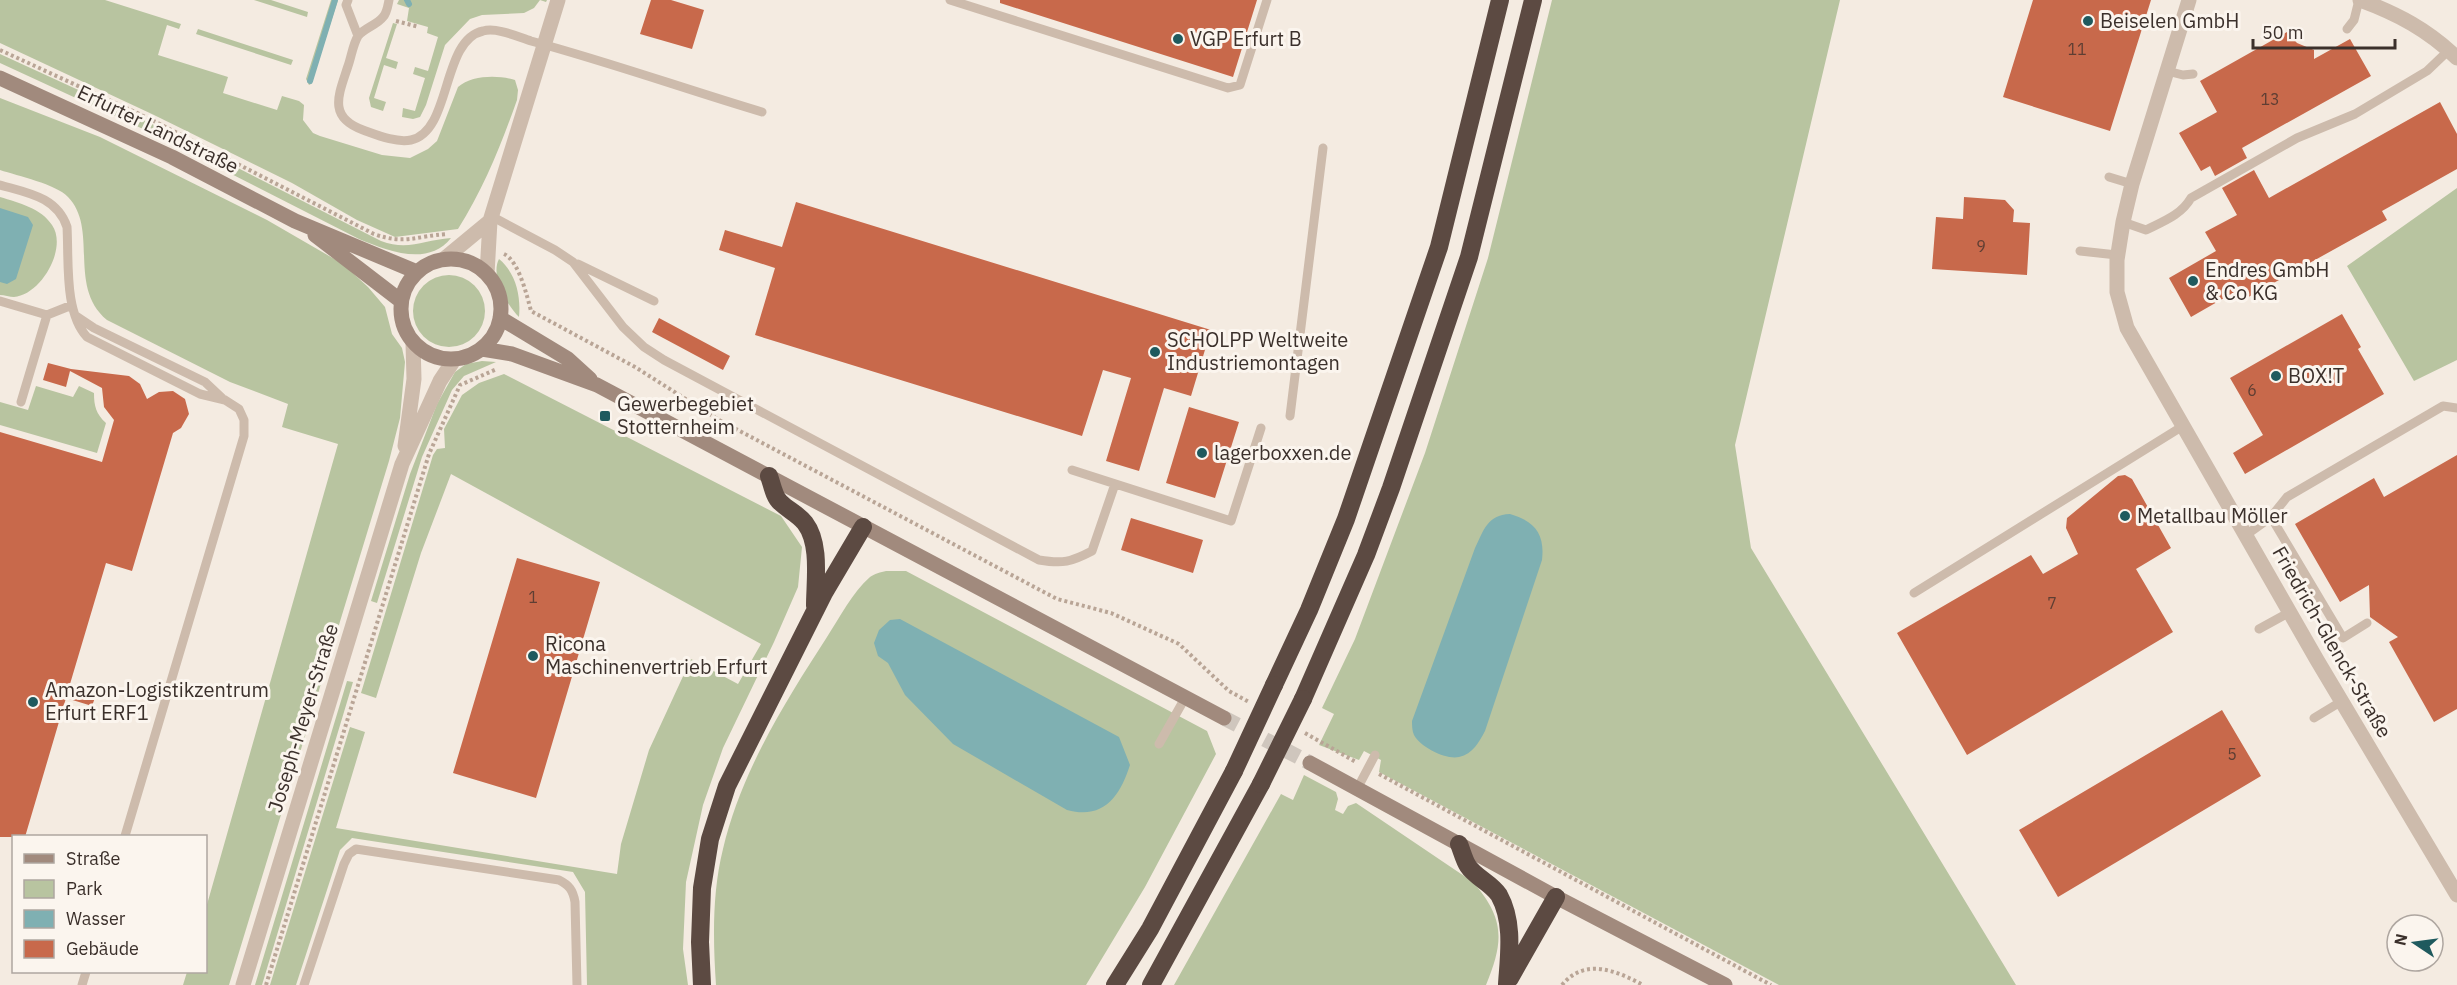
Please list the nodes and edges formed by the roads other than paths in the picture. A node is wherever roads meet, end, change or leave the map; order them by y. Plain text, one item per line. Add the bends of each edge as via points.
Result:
1 (348, 0) edge
2 (389, 0) edge
3 (558, 0) edge
4 (950, 0) edge
5 (1267, 0) edge
6 (1500, 0) edge
7 (1533, 0) edge
8 (2189, 0) edge
9 (2360, 0) edge
10 (2347, 29) dead end
11 (358, 36) junction
12 (544, 45) junction
13 (2453, 54) edge
14 (2167, 71) junction
15 (2193, 74) dead end
16 (0, 78) edge
17 (762, 112) dead end
18 (1323, 148) dead end
19 (2109, 177) dead end
20 (2132, 184) junction
21 (0, 185) edge
22 (490, 219) junction
23 (295, 221) junction
24 (2123, 222) junction
25 (2079, 251) dead end
26 (2118, 255) junction
27 (444, 259) junction
28 (573, 262) junction
29 (417, 272) junction
30 (487, 274) junction
31 (0, 301) edge
32 (401, 301) junction
33 (654, 301) dead end
34 (73, 309) junction
35 (47, 315) junction
36 (500, 318) junction
37 (413, 343) junction
38 (482, 349) junction
39 (454, 360) junction
40 (597, 385) junction
41 (21, 402) dead end
42 (2457, 408) edge
43 (1290, 416) dead end
44 (2183, 426) junction
45 (1261, 428) dead end
46 (402, 464) junction
47 (1072, 470) dead end
48 (769, 476) junction
49 (1115, 484) junction
50 (2271, 517) junction
51 (864, 527) junction
52 (2246, 535) junction
53 (1914, 593) dead end
54 (815, 610) junction
55 (2290, 612) junction
56 (2367, 623) dead end
57 (2259, 629) dead end
58 (1185, 698) junction
59 (2342, 701) junction
60 (1224, 718) tunnel mouth
61 (2314, 718) dead end
62 (1159, 744) dead end
63 (1375, 755) dead end
64 (1310, 764) tunnel mouth
65 (1357, 789) junction
66 (126, 835) edge
67 (1459, 844) junction
68 (2457, 895) edge
69 (1556, 897) junction
70 (1506, 984) edge
71 (243, 985) edge
72 (304, 985) edge
73 (577, 985) edge
74 (702, 985) edge
75 (1114, 985) edge
76 (1150, 985) edge
77 (1725, 985) edge

1 - 11 lane via 346,5
2 - 11 lane via 384,17
3 - 12 street
4 - 5 lane via 1228,88 1240,85
6 - 75 highway, bridge via 1439,247 1346,519 1234,771 1150,929
7 - 76 highway, bridge via 1469,257 1366,555 1261,784
8 - 14 street, Friedrich-Glenck-Straße
9 - 10 lane
9 - 13 street via 2397,14
11 - 12 lane via 339,97 340,114 350,124 399,141 419,137 432,125 455,59 474,35 487,30
12 - 17 lane
12 - 22 street
13 - 24 lane via 2355,114 2297,138 2192,198 2184,210 2161,223 2146,230
14 - 15 lane
14 - 20 street, Friedrich-Glenck-Straße
16 - 23 main road, Erfurter Landstraße via 172,157
18 - 43 lane
19 - 20 lane
20 - 24 street, Friedrich-Glenck-Straße
21 - 34 lane via 42,198 63,215
22 - 27 street
22 - 28 lane
22 - 30 street
23 - 29 main road, Erfurter Landstraße
23 - 32 main road, Erfurter Landstraße
24 - 26 street, Friedrich-Glenck-Straße
25 - 26 lane
26 - 44 street, Friedrich-Glenck-Straße via 2117,292 2127,328
27 - 29 main road
27 - 30 main road via 474,265
28 - 33 lane
28 - 49 lane via 623,327 664,360 1039,560 1058,563 1092,551
29 - 32 main road via 406,285
30 - 36 main road via 498,295
31 - 35 lane
32 - 37 main road via 403,323
34 - 35 lane
34 - 66 lane via 87,338 200,394 225,400 239,409 244,420 244,436
35 - 41 lane
36 - 38 main road via 491,340
36 - 40 main road via 568,359
37 - 39 main road via 433,357
37 - 46 street, Joseph-Meyer-Straße via 414,379
38 - 39 main road
38 - 40 main road via 512,354
39 - 46 street, Joseph-Meyer-Straße via 440,381
40 - 48 main road
42 - 50 lane via 2443,406 2287,496
44 - 52 street, Friedrich-Glenck-Straße
44 - 53 lane
45 - 49 lane via 1231,521
46 - 71 street, Joseph-Meyer-Straße
47 - 49 lane
48 - 51 main road
48 - 54 highway via 778,501 795,512 811,536 815,554
50 - 52 lane
50 - 56 lane via 2343,638
51 - 54 highway
51 - 58 main road
52 - 55 street, Friedrich-Glenck-Straße
54 - 74 highway via 727,786 710,839 702,888
55 - 57 lane
55 - 59 street, Friedrich-Glenck-Straße
58 - 60 main road
58 - 62 lane
59 - 61 lane
59 - 68 street, Friedrich-Glenck-Straße
63 - 65 lane
64 - 65 main road
65 - 67 main road
67 - 69 main road
67 - 70 highway via 1468,867 1486,880 1504,910 1510,937
69 - 70 highway
69 - 77 main road
72 - 73 lane via 344,864 357,849 566,884 573,891 575,902

